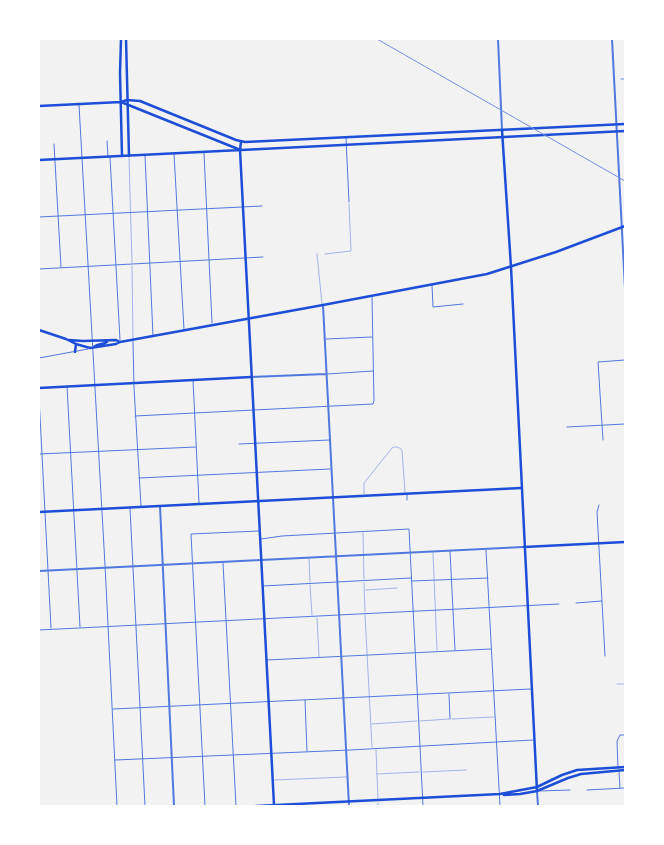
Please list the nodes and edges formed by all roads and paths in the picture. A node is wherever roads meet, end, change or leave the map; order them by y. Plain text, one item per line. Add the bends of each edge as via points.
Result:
1 (121, 39) edge
2 (126, 39) edge
3 (498, 39) edge
4 (612, 39) edge
5 (121, 102) junction
6 (127, 102) junction
7 (79, 104) junction
8 (39, 106) edge
9 (616, 124) junction
10 (625, 124) edge
11 (502, 130) junction
12 (616, 131) junction
13 (625, 131) edge
14 (346, 137) junction
15 (503, 137) junction
16 (107, 141) dead end
17 (241, 142) junction
18 (54, 144) dead end
19 (346, 144) junction
20 (240, 150) junction
21 (204, 152) junction
22 (174, 153) junction
23 (144, 155) junction
24 (109, 156) junction
25 (122, 156) junction
26 (129, 156) junction
27 (82, 158) junction
28 (55, 159) junction
29 (39, 160) edge
30 (349, 202) joint
31 (262, 206) dead end
32 (243, 207) junction
33 (207, 209) junction
34 (176, 210) junction
35 (147, 212) junction
36 (114, 213) junction
37 (131, 213) junction
38 (86, 215) junction
39 (58, 216) junction
40 (39, 217) edge
41 (624, 227) edge
42 (317, 254) dead end
43 (325, 254) dead end
44 (263, 257) dead end
45 (245, 258) junction
46 (209, 260) junction
47 (179, 262) junction
48 (150, 263) junction
49 (132, 264) junction
50 (116, 265) junction
51 (89, 266) junction
52 (511, 266) junction
53 (39, 268) edge
54 (61, 268) junction
55 (432, 285) junction
56 (625, 289) edge
57 (372, 296) junction
58 (464, 304) dead end
59 (322, 306) junction
60 (249, 319) junction
61 (212, 325) junction
62 (39, 330) edge
63 (184, 330) junction
64 (153, 336) junction
65 (373, 337) junction
66 (66, 339) junction
67 (133, 339) junction
68 (324, 339) junction
69 (93, 341) junction
70 (108, 341) junction
71 (120, 342) junction
72 (76, 344) junction
73 (93, 347) junction
74 (75, 352) junction
75 (39, 358) edge
76 (625, 360) edge
77 (373, 371) junction
78 (326, 374) junction
79 (251, 377) junction
80 (193, 380) junction
81 (134, 383) junction
82 (95, 385) junction
83 (67, 386) junction
84 (39, 388) edge
85 (39, 397) edge
86 (328, 406) junction
87 (253, 410) junction
88 (195, 413) junction
89 (135, 416) junction
90 (625, 424) edge
91 (602, 426) junction
92 (567, 428) dead end
93 (330, 440) junction
94 (602, 440) dead end
95 (255, 443) junction
96 (239, 444) dead end
97 (196, 447) junction
98 (137, 450) junction
99 (99, 452) junction
100 (71, 453) junction
101 (39, 454) edge
102 (42, 454) junction
103 (331, 469) junction
104 (256, 472) junction
105 (198, 475) junction
106 (139, 478) junction
107 (522, 488) junction
108 (406, 494) junction
109 (365, 496) junction
110 (333, 497) junction
111 (407, 500) dead end
112 (258, 501) junction
113 (200, 504) junction
114 (160, 506) junction
115 (599, 506) dead end
116 (141, 507) junction
117 (130, 508) junction
118 (102, 509) junction
119 (74, 510) junction
120 (39, 512) edge
121 (45, 512) junction
122 (259, 531) junction
123 (363, 531) junction
124 (334, 533) junction
125 (260, 539) junction
126 (625, 542) edge
127 (598, 543) junction
128 (524, 547) junction
129 (486, 549) junction
130 (450, 551) junction
131 (432, 552) junction
132 (410, 553) junction
133 (363, 555) junction
134 (336, 557) junction
135 (309, 558) junction
136 (261, 560) junction
137 (223, 562) junction
138 (192, 563) junction
139 (162, 565) junction
140 (133, 566) junction
141 (105, 568) junction
142 (77, 569) junction
143 (39, 571) edge
144 (48, 571) junction
145 (411, 578) junction
146 (488, 578) junction
147 (452, 579) junction
148 (364, 580) junction
149 (435, 580) junction
150 (412, 581) junction
151 (337, 582) junction
152 (310, 583) junction
153 (262, 586) junction
154 (397, 588) dead end
155 (364, 590) junction
156 (602, 602) junction
157 (576, 603) dead end
158 (559, 604) dead end
159 (527, 606) junction
160 (489, 608) junction
161 (436, 610) junction
162 (453, 610) junction
163 (413, 612) junction
164 (366, 614) junction
165 (339, 615) junction
166 (312, 616) junction
167 (317, 616) junction
168 (264, 619) junction
169 (226, 621) junction
170 (195, 622) junction
171 (165, 623) junction
172 (136, 625) junction
173 (108, 626) junction
174 (80, 628) junction
175 (51, 629) junction
176 (39, 630) edge
177 (491, 649) junction
178 (455, 650) junction
179 (438, 651) junction
180 (415, 652) junction
181 (368, 655) junction
182 (341, 656) junction
183 (605, 656) dead end
184 (319, 657) junction
185 (266, 660) junction
186 (617, 684) dead end
187 (625, 684) edge
188 (532, 689) junction
189 (494, 691) junction
190 (449, 693) junction
191 (417, 695) junction
192 (370, 697) junction
193 (343, 698) junction
194 (305, 700) junction
195 (269, 702) junction
196 (230, 703) junction
197 (200, 705) junction
198 (169, 706) junction
199 (140, 708) junction
200 (112, 709) junction
201 (496, 717) junction
202 (450, 719) junction
203 (419, 721) junction
204 (371, 724) junction
205 (625, 735) edge
206 (534, 740) junction
207 (497, 742) junction
208 (420, 746) junction
209 (372, 749) junction
210 (376, 749) junction
211 (346, 750) junction
212 (307, 752) junction
213 (271, 753) junction
214 (232, 755) junction
215 (202, 756) junction
216 (171, 758) junction
217 (142, 759) junction
218 (114, 760) junction
219 (625, 769) edge
220 (466, 770) dead end
221 (421, 772) junction
222 (377, 774) junction
223 (347, 777) junction
224 (272, 780) junction
225 (620, 788) junction
226 (625, 788) edge
227 (537, 789) junction
228 (570, 790) dead end
229 (587, 790) dead end
230 (500, 794) junction
231 (423, 798) junction
232 (378, 800) junction
233 (348, 802) junction
234 (117, 806) edge
235 (145, 806) edge
236 (174, 806) edge
237 (205, 806) edge
238 (236, 806) edge
239 (256, 806) edge
240 (274, 806) edge
241 (349, 806) edge
242 (378, 806) edge
243 (423, 806) edge
244 (500, 806) edge
245 (538, 806) edge

1 - 5 main road
2 - 6 main road
3 - 11 street
4 - 9 street
5 - 6 main road
5 - 7 main road
5 - 25 main road
6 - 17 main road via 144,102
6 - 20 main road
6 - 26 main road
7 - 8 main road
7 - 27 street
9 - 10 main road
9 - 11 main road
9 - 12 street
11 - 14 main road
11 - 15 main road
12 - 13 main road
12 - 15 main road
12 - 41 street
14 - 17 main road
14 - 19 street
15 - 19 main road
15 - 52 main road
16 - 24 street
17 - 20 main road
18 - 28 street
19 - 20 main road
19 - 30 street
20 - 21 main road
20 - 32 main road
21 - 22 main road
21 - 33 street
22 - 23 main road
22 - 34 street
23 - 26 main road
23 - 35 street
24 - 25 main road
24 - 27 main road
24 - 36 street
25 - 26 main road
26 - 37 lane
27 - 28 main road
27 - 38 street
28 - 29 main road
28 - 39 street
30 - 43 lane via 351,251
31 - 32 street
32 - 33 street
32 - 45 main road
33 - 34 street
33 - 46 street
34 - 35 street
34 - 47 street
35 - 37 street
35 - 48 street
36 - 37 street
36 - 38 street
36 - 50 street
37 - 49 lane
38 - 39 street
38 - 51 street
39 - 40 street
39 - 54 street
41 - 52 main road
41 - 56 street
42 - 59 lane
44 - 45 street
45 - 46 street
45 - 60 main road
46 - 47 street
46 - 61 street
47 - 48 street
47 - 63 street
48 - 49 street
48 - 64 street
49 - 50 street
49 - 67 lane
50 - 51 street
50 - 71 street
51 - 54 street
51 - 69 street
52 - 55 main road
52 - 107 main road
53 - 54 street
55 - 57 main road
55 - 58 street via 433,306
57 - 59 main road
57 - 65 street
59 - 60 main road
59 - 68 street
60 - 61 main road
60 - 79 main road
61 - 63 main road
62 - 66 main road
63 - 64 main road
64 - 67 main road
65 - 68 street
65 - 77 street
66 - 69 main road
66 - 72 main road
67 - 71 main road
67 - 81 street
68 - 78 street
69 - 70 main road
69 - 73 street
70 - 71 main road
70 - 73 main road
71 - 73 main road
72 - 73 main road
72 - 74 main road
73 - 74 street
73 - 82 street
74 - 75 street
76 - 91 street via 598,362
77 - 78 street
77 - 86 street via 374,403
78 - 79 street
78 - 86 street
79 - 80 main road
79 - 87 main road
80 - 81 main road
80 - 88 street
81 - 82 main road
81 - 89 street
82 - 83 main road
82 - 99 street
83 - 84 main road
83 - 100 street
85 - 102 street
86 - 87 street
86 - 93 street
87 - 88 street
87 - 95 main road
88 - 89 street
88 - 97 street
89 - 98 street
90 - 91 street
91 - 92 street
91 - 94 street
93 - 95 street
93 - 103 street
95 - 96 street
95 - 104 main road
97 - 98 street
97 - 105 street
98 - 99 street
98 - 106 street
99 - 100 street
99 - 118 street
100 - 102 street
100 - 119 street
101 - 102 street
102 - 121 street
103 - 104 street
103 - 110 street
104 - 105 street
104 - 112 main road
105 - 106 street
105 - 113 street
106 - 116 street
107 - 108 main road
107 - 128 main road
108 - 109 main road
108 - 109 lane via 402,450 394,447 364,483
108 - 111 street
109 - 110 main road
110 - 112 main road
110 - 124 street
112 - 113 main road
112 - 122 main road
113 - 114 main road
114 - 116 main road
114 - 139 street
115 - 127 street
116 - 117 main road
117 - 118 main road
117 - 140 street
118 - 119 main road
118 - 141 street
119 - 121 main road
119 - 142 street
120 - 121 main road
121 - 144 street
122 - 125 main road
122 - 138 street via 191,534
123 - 124 street
123 - 132 street via 409,529
123 - 133 lane
124 - 125 street
124 - 134 street
125 - 136 main road
126 - 127 main road
127 - 128 main road
127 - 156 street
128 - 129 street
128 - 159 main road
129 - 130 street
129 - 146 street
130 - 131 street
130 - 147 street
131 - 132 street
131 - 149 lane
132 - 133 street
132 - 145 street
133 - 134 street
133 - 148 lane
134 - 135 street
134 - 151 street
135 - 136 street
135 - 152 lane
136 - 137 street
136 - 153 main road
137 - 138 street
137 - 169 street
138 - 139 street
138 - 170 street
139 - 140 street
139 - 171 street
140 - 141 street
140 - 172 street
141 - 142 street
141 - 173 street
142 - 144 street
142 - 174 street
143 - 144 street
144 - 175 street
145 - 148 street
145 - 150 street
146 - 147 street
146 - 160 street
147 - 149 street
147 - 162 street
148 - 151 street
148 - 155 lane
149 - 150 street
149 - 161 lane
150 - 163 street
151 - 152 street
151 - 165 street
152 - 153 street
152 - 166 lane
153 - 168 main road
154 - 155 lane
155 - 164 lane
156 - 157 street
156 - 183 street
158 - 159 street
159 - 160 street
159 - 188 main road
160 - 162 street
160 - 177 street
161 - 162 street
161 - 163 street
161 - 179 lane
162 - 178 street
163 - 164 street
163 - 180 street
164 - 165 street
164 - 181 lane
165 - 167 street
165 - 182 street
166 - 167 street
166 - 168 street
167 - 184 lane
168 - 169 street
168 - 185 main road
169 - 170 street
169 - 196 street
170 - 171 street
170 - 197 street
171 - 172 street
171 - 198 street
172 - 173 street
172 - 199 street
173 - 174 street
173 - 200 street
174 - 175 street
175 - 176 street
177 - 178 street
177 - 189 street
178 - 179 street
179 - 180 street
180 - 181 street
180 - 191 street
181 - 182 street
181 - 192 lane
182 - 184 street
182 - 193 street
184 - 185 street
185 - 195 main road
186 - 187 lane
188 - 189 street
188 - 206 main road
189 - 190 street
189 - 201 street
190 - 191 street
190 - 202 street
191 - 192 street
191 - 203 street
192 - 193 street
192 - 204 lane
193 - 194 street
193 - 211 street
194 - 195 street
194 - 212 street
195 - 196 street
195 - 213 main road
196 - 197 street
196 - 214 street
197 - 198 street
197 - 215 street
198 - 199 street
198 - 216 street
199 - 200 street
199 - 217 street
200 - 218 street
201 - 202 lane
201 - 207 street
202 - 203 lane
203 - 204 lane
203 - 208 street
204 - 209 lane
205 - 225 street via 620,735 617,741
206 - 207 street
206 - 227 main road
207 - 208 street
207 - 230 street
208 - 210 street
208 - 221 street
209 - 210 street
209 - 211 street
210 - 222 lane
211 - 212 street
211 - 223 street
212 - 213 street
213 - 214 street
213 - 224 main road
214 - 215 street
214 - 238 street
215 - 216 street
215 - 237 street
216 - 217 street
216 - 236 street
217 - 218 street
217 - 235 street
218 - 234 street
219 - 227 main road via 577,770
220 - 221 lane
221 - 222 lane
221 - 231 street
222 - 232 lane
223 - 224 lane
223 - 233 street
224 - 240 main road
225 - 226 street
225 - 229 street
227 - 228 street
227 - 230 main road via 520,794
227 - 245 street
230 - 231 main road
230 - 244 street
231 - 232 main road
231 - 243 street
232 - 233 main road
232 - 242 lane
233 - 240 main road
233 - 241 street
239 - 240 main road

